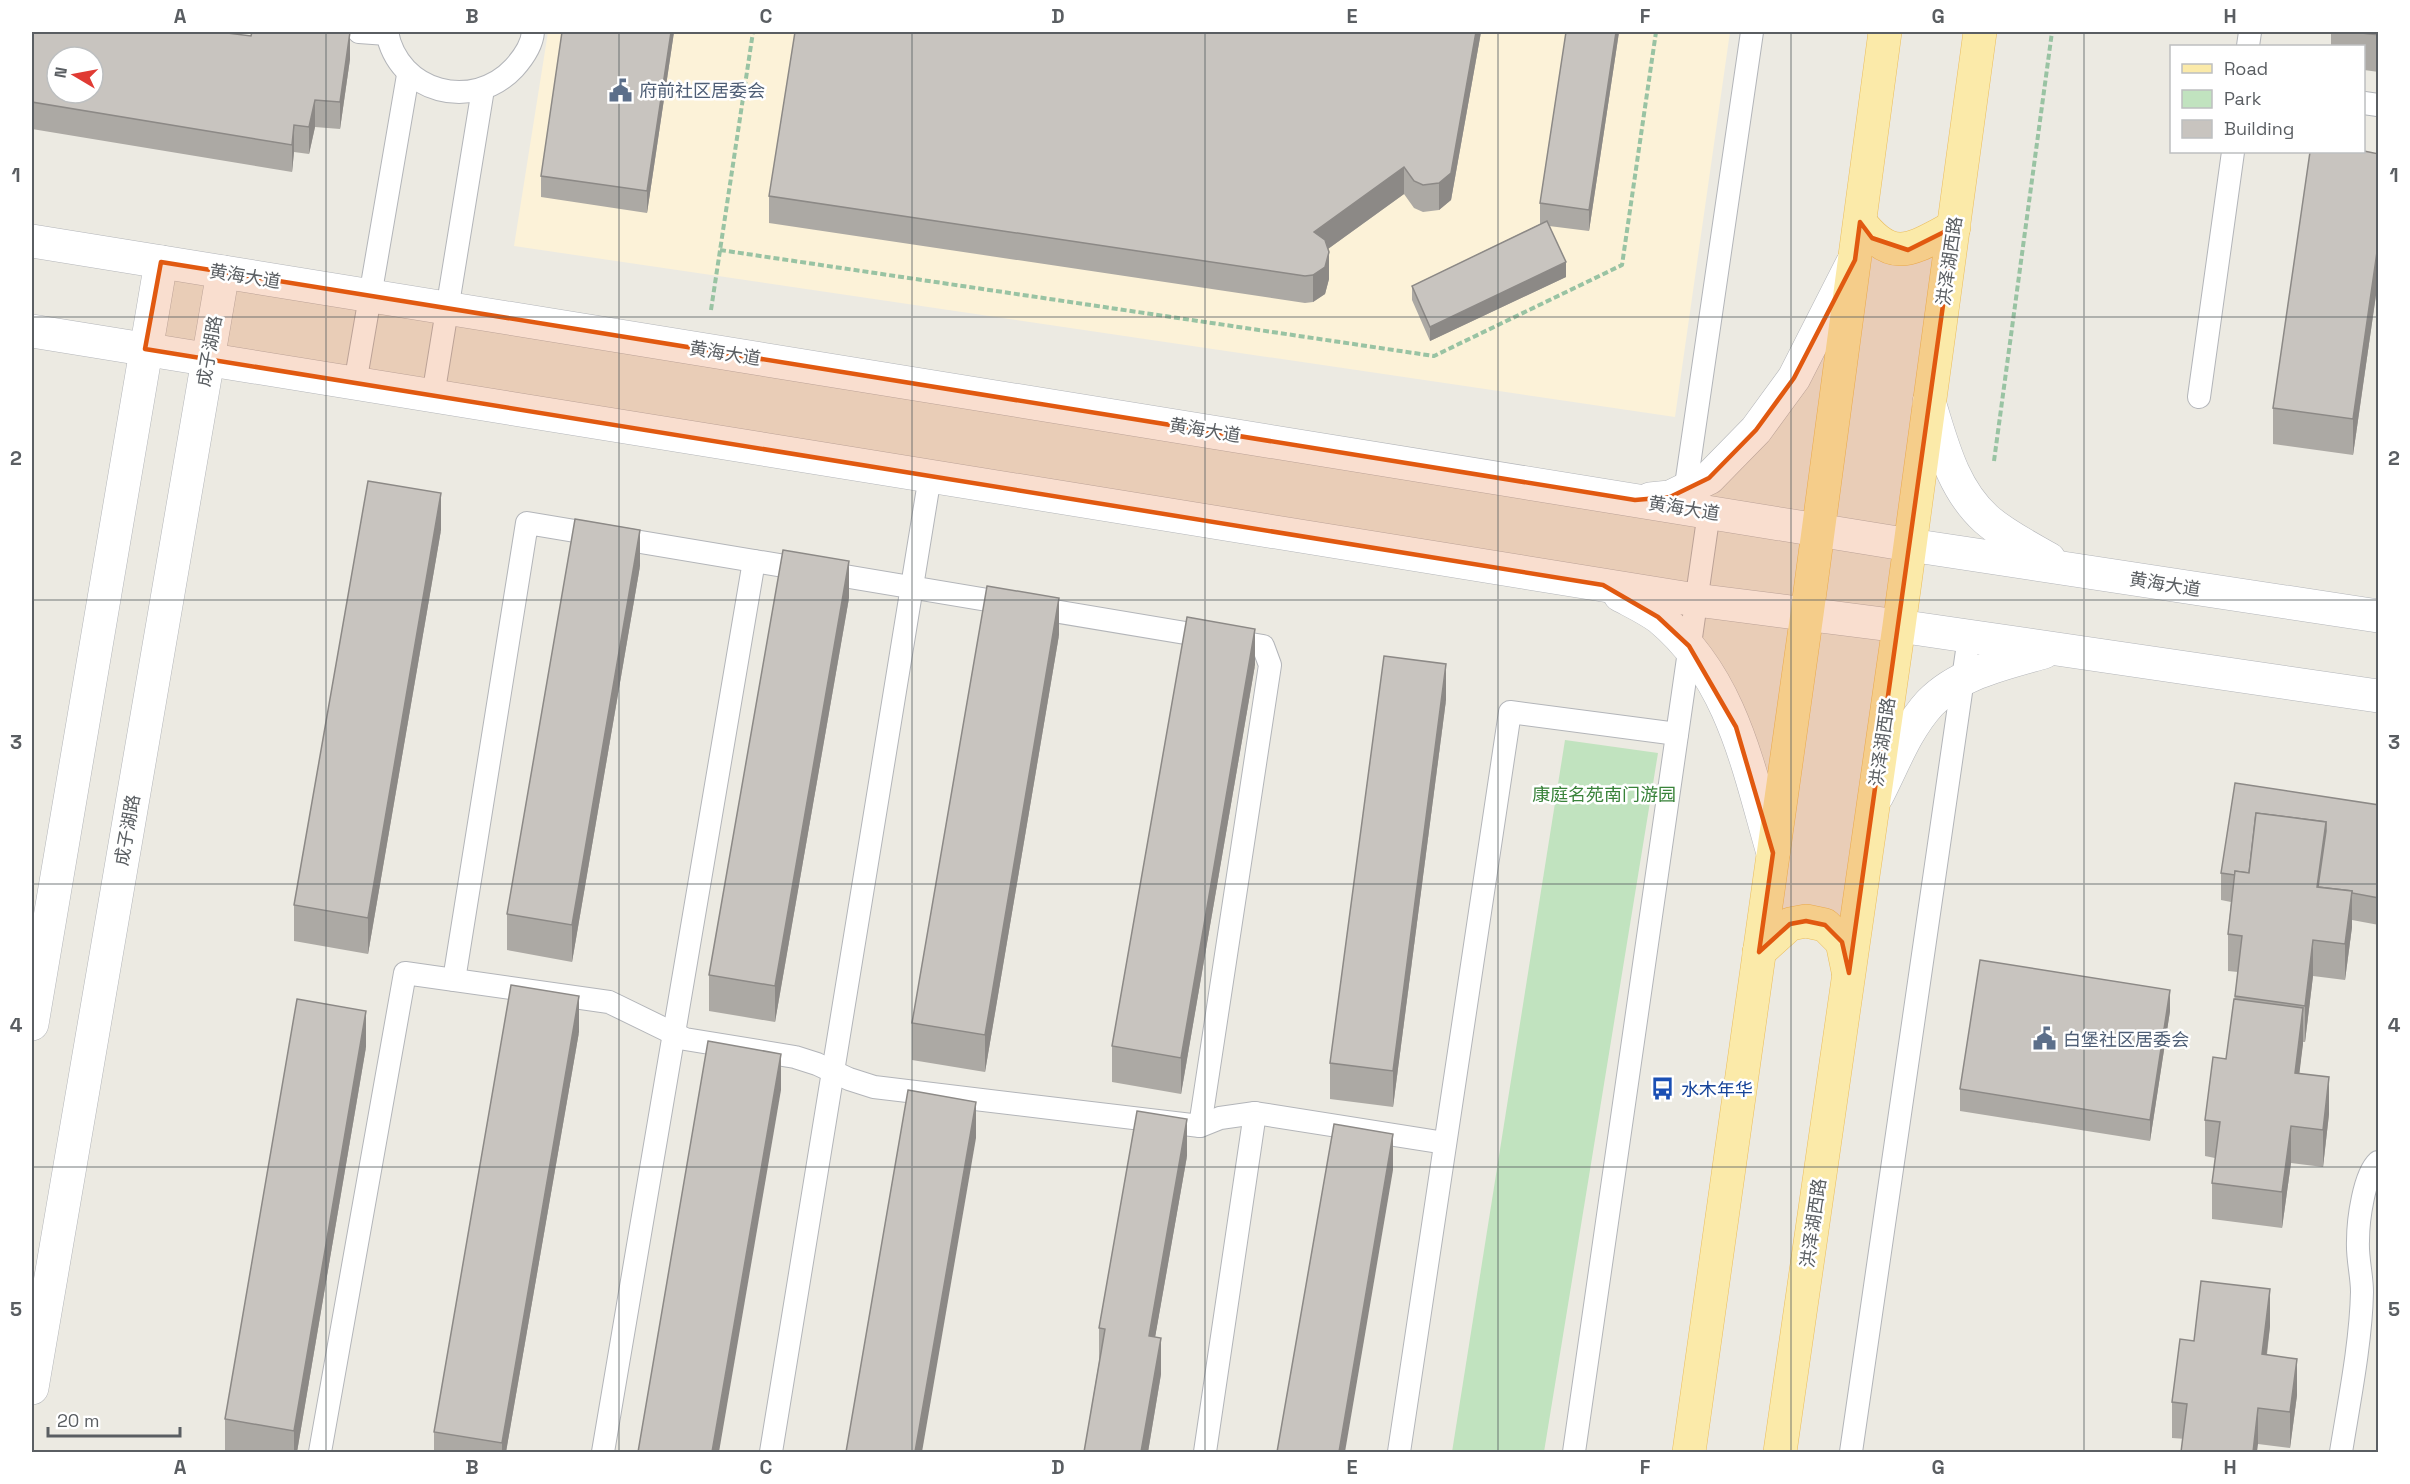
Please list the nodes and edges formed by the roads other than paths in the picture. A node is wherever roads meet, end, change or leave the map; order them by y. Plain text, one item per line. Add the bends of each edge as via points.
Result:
1 (359, 32) edge
2 (533, 32) edge
3 (1752, 32) edge
4 (1885, 32) edge
5 (1980, 32) edge
6 (387, 33) edge
7 (408, 75) junction
8 (483, 89) junction
9 (2233, 153) edge
10 (1860, 222) junction
11 (1954, 227) junction
12 (32, 241) edge
13 (1854, 260) junction
14 (161, 262) junction
15 (223, 272) junction
16 (372, 296) junction
17 (448, 309) junction
18 (32, 331) edge
19 (145, 349) junction
20 (207, 360) junction
21 (355, 384) junction
22 (433, 396) junction
23 (2199, 397) dead end
24 (1929, 402) junction
25 (930, 476) junction
26 (1692, 503) junction
27 (1818, 530) junction
28 (1910, 545) junction
29 (754, 561) junction
30 (2066, 569) junction
31 (1603, 585) junction
32 (912, 588) junction
33 (1696, 600) junction
34 (1807, 614) junction
35 (2379, 616) edge
36 (1899, 626) junction
37 (1969, 637) junction
38 (1689, 646) junction
39 (2057, 649) junction
40 (1963, 680) junction
41 (2379, 696) edge
42 (1677, 734) junction
43 (1874, 803) junction
44 (1773, 853) junction
45 (1759, 951) junction
46 (1849, 973) junction
47 (454, 980) junction
48 (32, 1024) edge
49 (674, 1034) junction
50 (832, 1072) junction
51 (1255, 1113) junction
52 (1200, 1126) junction
53 (1445, 1143) junction
54 (2379, 1162) edge
55 (32, 1388) edge
56 (321, 1452) edge
57 (603, 1452) edge
58 (771, 1452) edge
59 (1205, 1452) edge
60 (1398, 1452) edge
61 (1574, 1452) edge
62 (1689, 1452) edge
63 (1780, 1452) edge
64 (1851, 1452) edge
65 (2341, 1452) edge

1 - 6 lane
2 - 8 lane via 522,59 505,78
3 - 26 lane
4 - 10 main road
5 - 11 main road, 洪泽湖西路
6 - 7 lane
7 - 8 lane via 433,88 457,93
7 - 16 lane
8 - 17 lane
9 - 23 lane
10 - 11 main road via 1872,238 1888,247 1908,250
10 - 13 main road
11 - 24 main road, 洪泽湖西路
12 - 14 street, 黄海大道
13 - 26 street via 1794,378 1756,430 1708,478
13 - 27 main road
14 - 15 street, 黄海大道
14 - 19 street
15 - 16 street, 黄海大道
15 - 20 street, 成子湖路
16 - 17 street, 黄海大道
16 - 21 lane
17 - 22 lane
17 - 26 street, 黄海大道 via 1635,500
18 - 19 street
19 - 20 street
19 - 48 street
20 - 21 street
20 - 55 street, 成子湖路
21 - 22 street
22 - 25 street
24 - 28 main road, 洪泽湖西路
24 - 30 street via 1955,479 1986,519
25 - 31 street
25 - 32 lane
26 - 27 street, 黄海大道
26 - 33 lane
27 - 28 street, 黄海大道
27 - 34 main road
28 - 30 street, 黄海大道
28 - 36 main road, 洪泽湖西路
29 - 32 lane
29 - 47 lane via 527,524
29 - 49 lane
30 - 35 street, 黄海大道
31 - 33 street
31 - 38 street via 1658,616
32 - 50 lane
32 - 52 lane via 1263,646 1270,664
33 - 34 street
33 - 38 lane
34 - 36 street
34 - 44 main road
36 - 37 street
36 - 43 main road, 洪泽湖西路
37 - 39 street
37 - 40 lane
38 - 42 lane
38 - 44 street via 1714,682 1736,727
39 - 40 street via 2003,663
39 - 41 street
40 - 43 street via 1931,703 1910,730
40 - 64 lane
42 - 53 lane via 1510,712
42 - 61 lane
43 - 46 main road, 洪泽湖西路
44 - 45 main road
45 - 46 main road via 1790,924 1806,921 1825,925 1842,942
45 - 62 main road
46 - 63 main road, 洪泽湖西路
47 - 49 lane via 609,1002
47 - 56 lane via 405,973
49 - 50 lane via 795,1057
49 - 57 lane
50 - 52 lane via 874,1087
50 - 58 lane
51 - 52 lane via 1220,1118
51 - 53 lane
51 - 59 lane
53 - 60 lane
54 - 65 lane via 2372,1168 2362,1204 2358,1240 2362,1291

